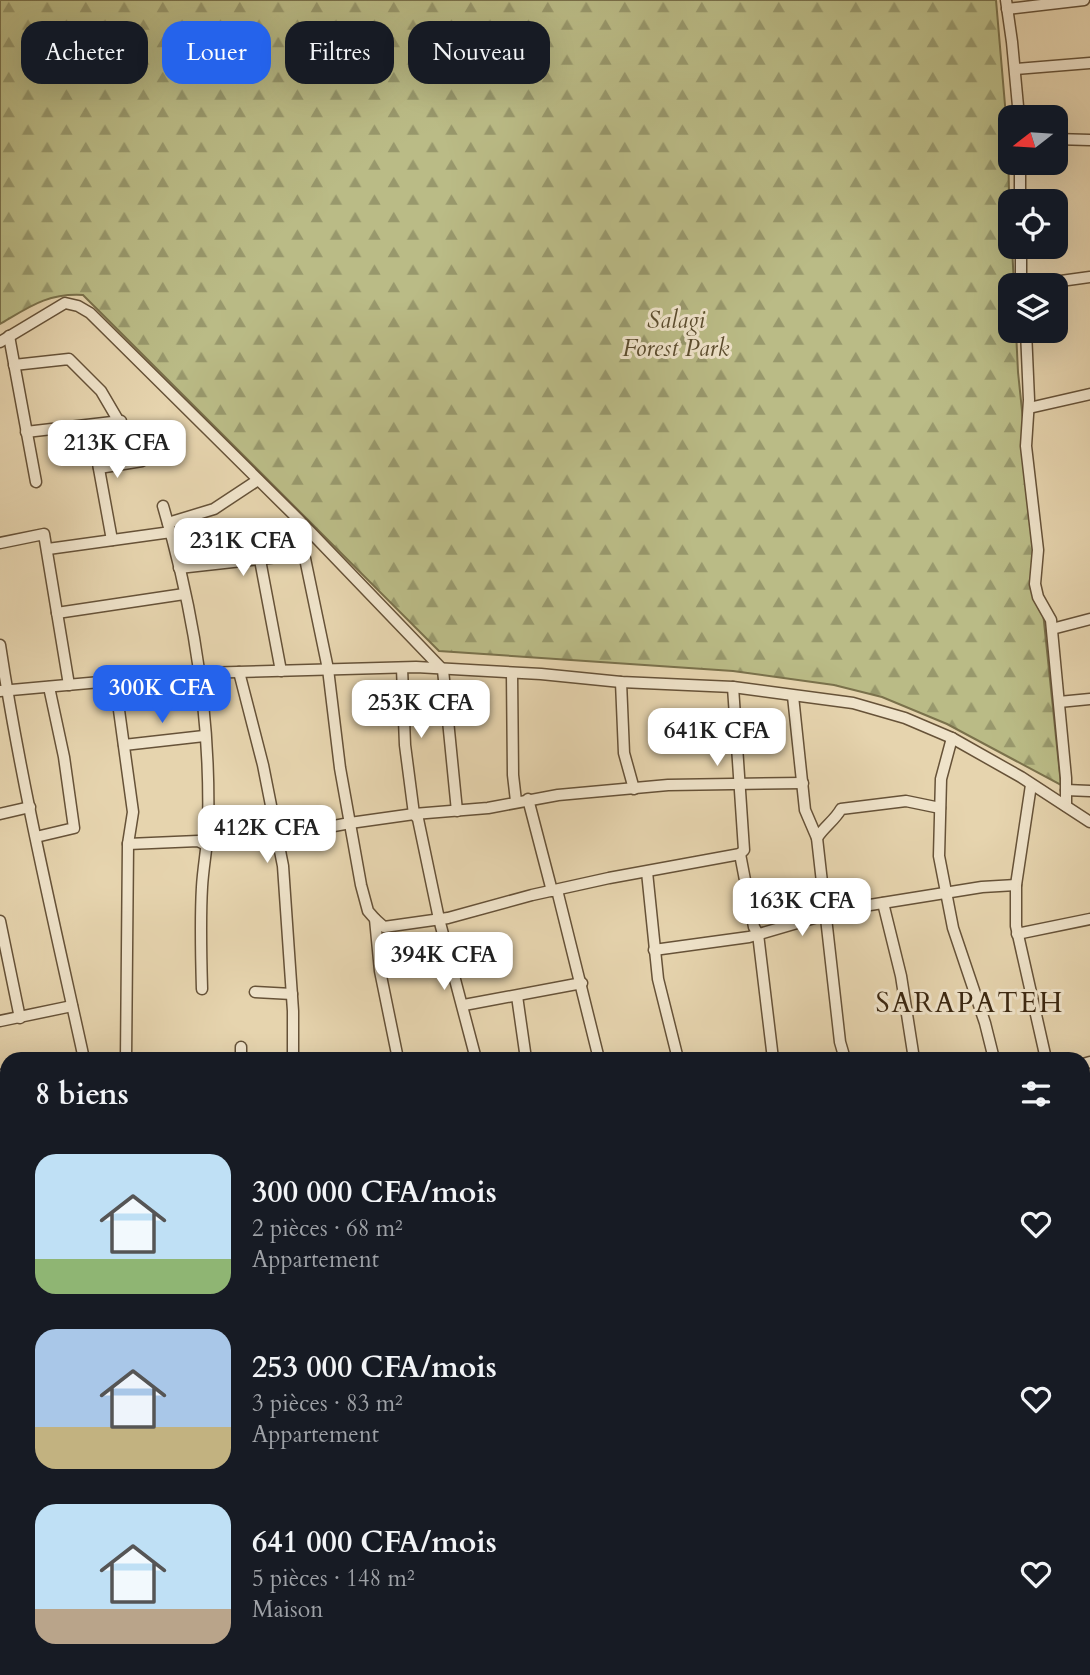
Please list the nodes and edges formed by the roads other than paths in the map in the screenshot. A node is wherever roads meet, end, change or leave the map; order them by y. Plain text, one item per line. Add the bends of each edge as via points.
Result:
1 (1084, 0) edge
2 (1007, 4) edge
3 (1090, 63) edge
4 (1015, 69) junction
5 (1018, 105) edge
6 (1068, 139) edge
7 (1090, 140) edge
8 (1090, 277) edge
9 (1068, 280) edge
10 (5, 339) edge
11 (1027, 343) edge
12 (14, 365) junction
13 (1090, 394) edge
14 (1029, 408) junction
15 (121, 421) junction
16 (91, 425) junction
17 (26, 432) junction
18 (99, 468) junction
19 (258, 480) junction
20 (36, 482) dead end
21 (163, 506) dead end
22 (297, 519) junction
23 (170, 528) junction
24 (300, 534) junction
25 (112, 540) junction
26 (0, 543) edge
27 (48, 549) junction
28 (304, 554) junction
29 (259, 561) junction
30 (178, 568) junction
31 (184, 594) junction
32 (57, 613) junction
33 (1090, 619) edge
34 (1052, 628) junction
35 (0, 645) edge
36 (402, 668) junction
37 (328, 669) junction
38 (443, 670) junction
39 (281, 671) junction
40 (239, 672) junction
41 (200, 673) junction
42 (512, 673) junction
43 (114, 681) junction
44 (621, 682) junction
45 (69, 685) junction
46 (49, 687) junction
47 (733, 687) junction
48 (3, 691) edge
49 (793, 696) junction
50 (1090, 699) edge
51 (1059, 702) junction
52 (204, 736) junction
53 (952, 738) junction
54 (124, 745) junction
55 (741, 782) junction
56 (803, 783) junction
57 (1031, 785) junction
58 (634, 789) junction
59 (1066, 790) junction
60 (1090, 792) edge
61 (522, 800) junction
62 (1066, 806) junction
63 (30, 807) junction
64 (940, 808) junction
65 (457, 811) junction
66 (0, 814) edge
67 (414, 814) junction
68 (1090, 822) edge
69 (350, 823) junction
70 (277, 836) junction
71 (36, 837) junction
72 (817, 838) junction
73 (128, 845) junction
74 (206, 845) junction
75 (740, 853) junction
76 (647, 872) junction
77 (1016, 885) junction
78 (554, 891) junction
79 (945, 893) junction
80 (883, 903) junction
81 (825, 915) junction
82 (375, 919) junction
83 (439, 919) junction
84 (1090, 919) edge
85 (0, 923) edge
86 (758, 934) junction
87 (1017, 934) junction
88 (654, 950) junction
89 (582, 984) junction
90 (202, 989) dead end
91 (255, 992) dead end
92 (292, 994) junction
93 (517, 996) junction
94 (464, 1004) junction
95 (72, 1006) junction
96 (20, 1018) junction
97 (0, 1021) edge
98 (82, 1052) edge
99 (126, 1052) edge
100 (293, 1052) edge
101 (397, 1052) edge
102 (474, 1052) edge
103 (525, 1052) edge
104 (597, 1052) edge
105 (676, 1052) edge
106 (772, 1052) edge
107 (843, 1052) edge
108 (913, 1052) edge
109 (992, 1052) edge
110 (1044, 1052) edge

1 - 2 street
2 - 4 street
3 - 4 street
4 - 5 street
6 - 7 street
8 - 9 street
10 - 12 street
10 - 19 street via 65,303 78,306
11 - 14 street
12 - 15 street via 69,359 102,391
12 - 17 street
13 - 14 street
14 - 34 street via 1026,446 1038,550 1035,584
15 - 16 street
15 - 18 street via 142,461
16 - 17 street
16 - 18 street
17 - 20 street
18 - 25 street
19 - 22 street
19 - 23 street via 214,509
21 - 23 street
22 - 24 street
22 - 38 street
23 - 25 street
23 - 30 street
24 - 28 street
24 - 29 street via 257,544
25 - 27 street
26 - 27 street via 44,534
27 - 32 street
28 - 29 street
28 - 37 street
29 - 30 street
29 - 39 street
30 - 31 street
31 - 32 street
31 - 41 street
32 - 45 street
33 - 34 street
34 - 51 street
35 - 48 street
36 - 37 street
36 - 38 street
36 - 67 street
37 - 39 street
37 - 69 street
38 - 42 street
38 - 65 street
39 - 40 street
40 - 41 street
40 - 70 street
41 - 43 street
41 - 52 street
42 - 44 street
42 - 61 street via 513,775
43 - 45 street
43 - 54 street
44 - 47 street
44 - 58 street via 624,753
45 - 46 street
46 - 48 street
46 - 71 street via 74,828
47 - 49 street
47 - 55 street
48 - 63 street
49 - 53 street via 867,705
49 - 56 street
50 - 51 street
51 - 59 street
52 - 54 street
52 - 74 street
53 - 57 street
53 - 64 street
54 - 73 street via 133,811
55 - 56 street
55 - 58 street
55 - 75 street via 744,850
56 - 72 street via 806,810
57 - 62 street
57 - 77 street
58 - 61 street
59 - 60 street
59 - 62 street
61 - 65 street
61 - 78 street
62 - 68 street
63 - 66 street
63 - 71 street
64 - 72 street via 906,801 841,808
64 - 79 street via 939,856
65 - 67 street
67 - 69 street
67 - 83 street
69 - 70 street
69 - 82 street via 368,911
70 - 74 street
70 - 92 street
71 - 95 street
72 - 81 street
73 - 74 street via 198,841
73 - 99 street
74 - 90 street
75 - 76 street
75 - 86 street
76 - 78 street
76 - 88 street
77 - 79 street
77 - 87 street
78 - 83 street
78 - 89 street
79 - 80 street
79 - 109 street
80 - 81 street
80 - 108 street
81 - 86 street
81 - 107 street
82 - 83 street via 384,927
82 - 101 street
83 - 94 street
84 - 87 street
85 - 96 street
86 - 88 street
86 - 106 street
87 - 110 street
88 - 105 street
89 - 93 street
89 - 104 street
91 - 92 street
92 - 100 street
93 - 94 street
93 - 103 street
94 - 102 street
95 - 96 street
95 - 98 street
96 - 97 street

